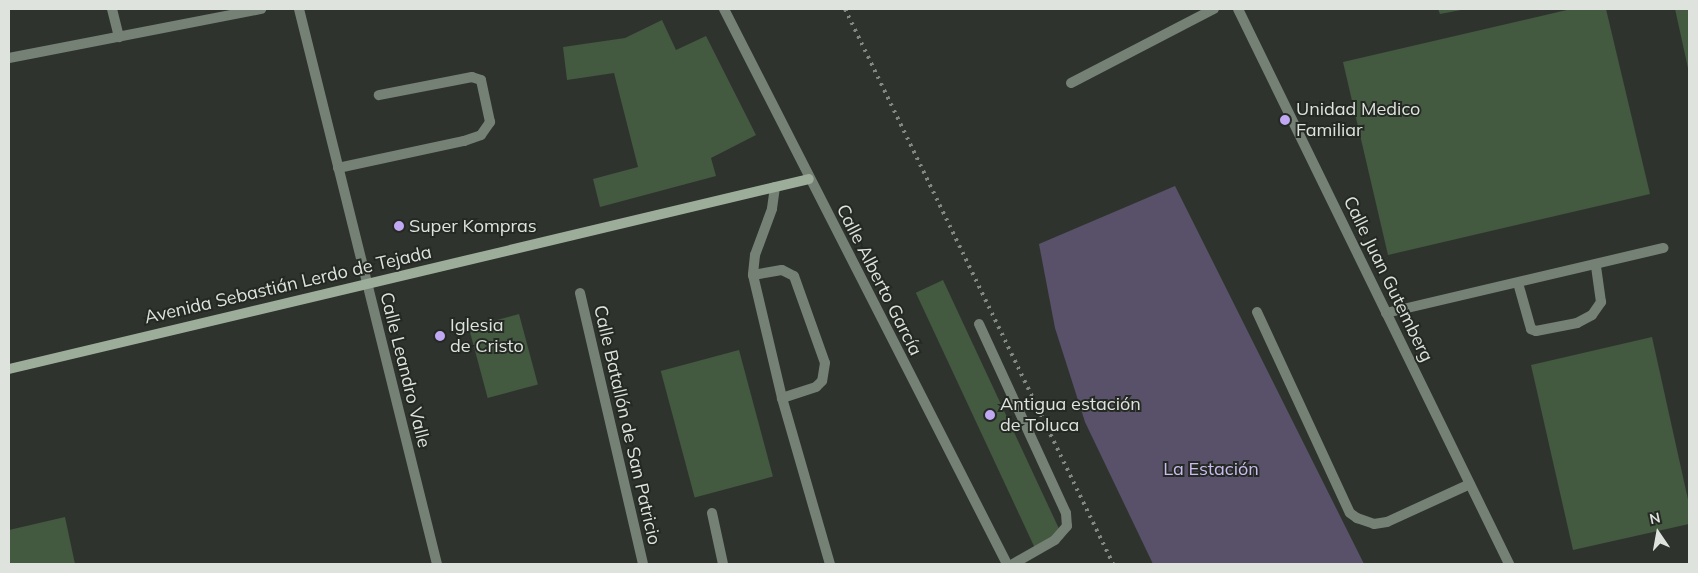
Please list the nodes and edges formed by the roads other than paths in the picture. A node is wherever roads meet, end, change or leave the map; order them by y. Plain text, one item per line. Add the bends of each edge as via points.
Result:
1 (112, 9) edge
2 (260, 9) edge
3 (298, 9) edge
4 (724, 9) edge
5 (1214, 9) edge
6 (1238, 9) edge
7 (118, 37) junction
8 (9, 58) edge
9 (1071, 83) dead end
10 (380, 95) dead end
11 (338, 168) junction
12 (809, 179) junction
13 (775, 188) junction
14 (1663, 248) dead end
15 (1596, 266) junction
16 (753, 275) junction
17 (366, 283) junction
18 (1518, 283) junction
19 (580, 293) dead end
20 (1257, 312) dead end
21 (1386, 313) junction
22 (979, 324) dead end
23 (9, 368) edge
24 (782, 398) junction
25 (1470, 484) junction
26 (712, 513) dead end
27 (437, 564) edge
28 (643, 564) edge
29 (723, 564) edge
30 (830, 564) edge
31 (1007, 564) edge
32 (1013, 564) edge
33 (1509, 564) edge

1 - 7 street
2 - 7 street
3 - 11 street, Calle Leandro Valle
4 - 12 street, Calle Alberto García
5 - 9 street
6 - 21 street, Calle Juan Gutemberg
7 - 8 street
10 - 11 street via 472,77 481,80 490,122 481,135 464,141
11 - 17 street, Calle Leandro Valle
12 - 13 main road, Avenida Sebastián Lerdo de Tejada
12 - 31 street, Calle Alberto García
13 - 16 street via 772,209 755,255
13 - 17 main road, Avenida Sebastián Lerdo de Tejada
14 - 15 street
15 - 18 street
15 - 18 street via 1601,302 1592,314 1577,323 1536,331 1531,329
16 - 24 street
16 - 24 street via 782,270 794,276 825,364 822,381 816,387
17 - 23 main road, Avenida Sebastián Lerdo de Tejada
17 - 27 street, Calle Leandro Valle
18 - 21 street
19 - 28 street, Calle Batallón de San Patricio
20 - 25 street via 1350,513 1374,524 1387,522
21 - 25 street, Calle Juan Gutemberg
22 - 32 street via 1066,513 1067,526 1055,540
24 - 30 street
25 - 33 street, Calle Juan Gutemberg
26 - 29 street

